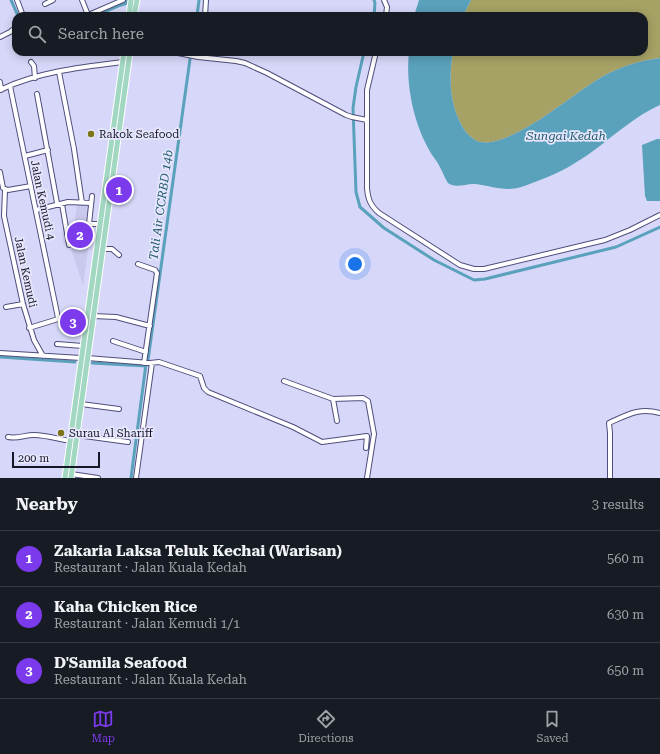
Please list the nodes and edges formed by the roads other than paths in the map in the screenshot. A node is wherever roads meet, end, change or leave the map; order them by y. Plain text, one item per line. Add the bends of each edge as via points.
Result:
1 (16, 0) edge
2 (53, 0) edge
3 (82, 0) edge
4 (123, 0) edge
5 (131, 0) edge
6 (137, 0) edge
7 (206, 0) edge
8 (384, 0) edge
9 (45, 4) dead end
10 (21, 12) edge
11 (86, 12) edge
12 (101, 12) edge
13 (133, 12) edge
14 (205, 12) edge
15 (386, 12) edge
16 (12, 30) edge
17 (0, 37) edge
18 (124, 56) edge
19 (129, 56) edge
20 (192, 56) edge
21 (375, 56) edge
22 (197, 57) joint
23 (31, 62) dead end
24 (123, 62) junction
25 (59, 72) junction
26 (36, 78) junction
27 (0, 82) edge
28 (10, 86) junction
29 (1, 90) edge
30 (37, 94) dead end
31 (124, 94) junction
32 (118, 95) junction
33 (367, 120) junction
34 (48, 150) junction
35 (25, 156) junction
36 (108, 170) junction
37 (114, 170) junction
38 (0, 172) edge
39 (31, 186) junction
40 (5, 190) junction
41 (92, 196) dead end
42 (60, 203) junction
43 (82, 203) junction
44 (92, 203) junction
45 (36, 210) junction
46 (660, 215) edge
47 (100, 224) junction
48 (73, 238) dead end
49 (102, 249) junction
50 (119, 255) dead end
51 (138, 264) dead end
52 (23, 304) junction
53 (6, 307) dead end
54 (68, 316) dead end
55 (93, 316) junction
56 (58, 318) junction
57 (150, 326) junction
58 (29, 328) junction
59 (113, 341) dead end
60 (56, 344) dead end
61 (83, 346) junction
62 (146, 352) junction
63 (0, 353) edge
64 (42, 356) junction
65 (84, 359) junction
66 (148, 363) junction
67 (83, 368) junction
68 (284, 381) dead end
69 (333, 399) junction
70 (81, 404) junction
71 (119, 409) dead end
72 (660, 413) edge
73 (337, 421) dead end
74 (77, 436) junction
75 (8, 437) dead end
76 (70, 441) junction
77 (128, 442) dead end
78 (366, 448) dead end
79 (71, 476) edge
80 (65, 478) edge
81 (98, 478) edge
82 (136, 478) edge
83 (367, 478) edge
84 (610, 478) edge

1 - 10 street
2 - 9 street
3 - 11 street
4 - 12 street
5 - 13 main road
6 - 13 main road
7 - 14 street
8 - 15 street
16 - 17 street
18 - 24 main road
19 - 31 main road
20 - 22 street
21 - 33 street via 367,90
22 - 33 street via 245,63 354,118
23 - 26 street
24 - 25 street
24 - 32 main road
25 - 26 street
25 - 43 street
26 - 28 street
27 - 29 street
28 - 29 street
28 - 35 street, Jalan Kemudi 4
30 - 34 street
31 - 32 main road
31 - 37 main road
32 - 36 main road
33 - 46 street via 367,188 370,204 379,213 465,268 478,270 495,267 582,246 626,232
34 - 35 street
34 - 42 street
35 - 39 street, Jalan Kemudi 4
36 - 37 main road
36 - 47 main road
37 - 49 main road
38 - 40 street, Jalan Kemudi
39 - 40 street
39 - 45 street, Jalan Kemudi 4
40 - 52 street, Jalan Kemudi via 4,216
41 - 44 street
42 - 43 street
42 - 45 street
42 - 48 street via 69,244
43 - 44 street
44 - 47 street via 89,224
45 - 56 street, Jalan Kemudi 4
47 - 61 main road
49 - 50 street via 112,249
49 - 55 main road
51 - 57 street via 156,272
52 - 53 street
52 - 58 street, Jalan Kemudi
54 - 56 street
55 - 57 street via 116,317
55 - 65 main road
56 - 58 street
57 - 62 street
58 - 64 street, Jalan Kemudi
59 - 62 street
60 - 61 street
61 - 65 main road
62 - 66 street
63 - 64 street
64 - 65 street
65 - 66 street
65 - 67 main road
66 - 78 street via 159,362 200,376 208,392 293,427 322,442 367,436
66 - 82 street
67 - 70 main road
67 - 76 main road
68 - 69 street
69 - 73 street
69 - 83 street via 365,398 369,403 374,434
70 - 71 street
70 - 74 main road
72 - 84 street via 633,412 609,423
74 - 77 street
74 - 79 main road
75 - 76 street via 35,435
76 - 80 main road
79 - 81 street

